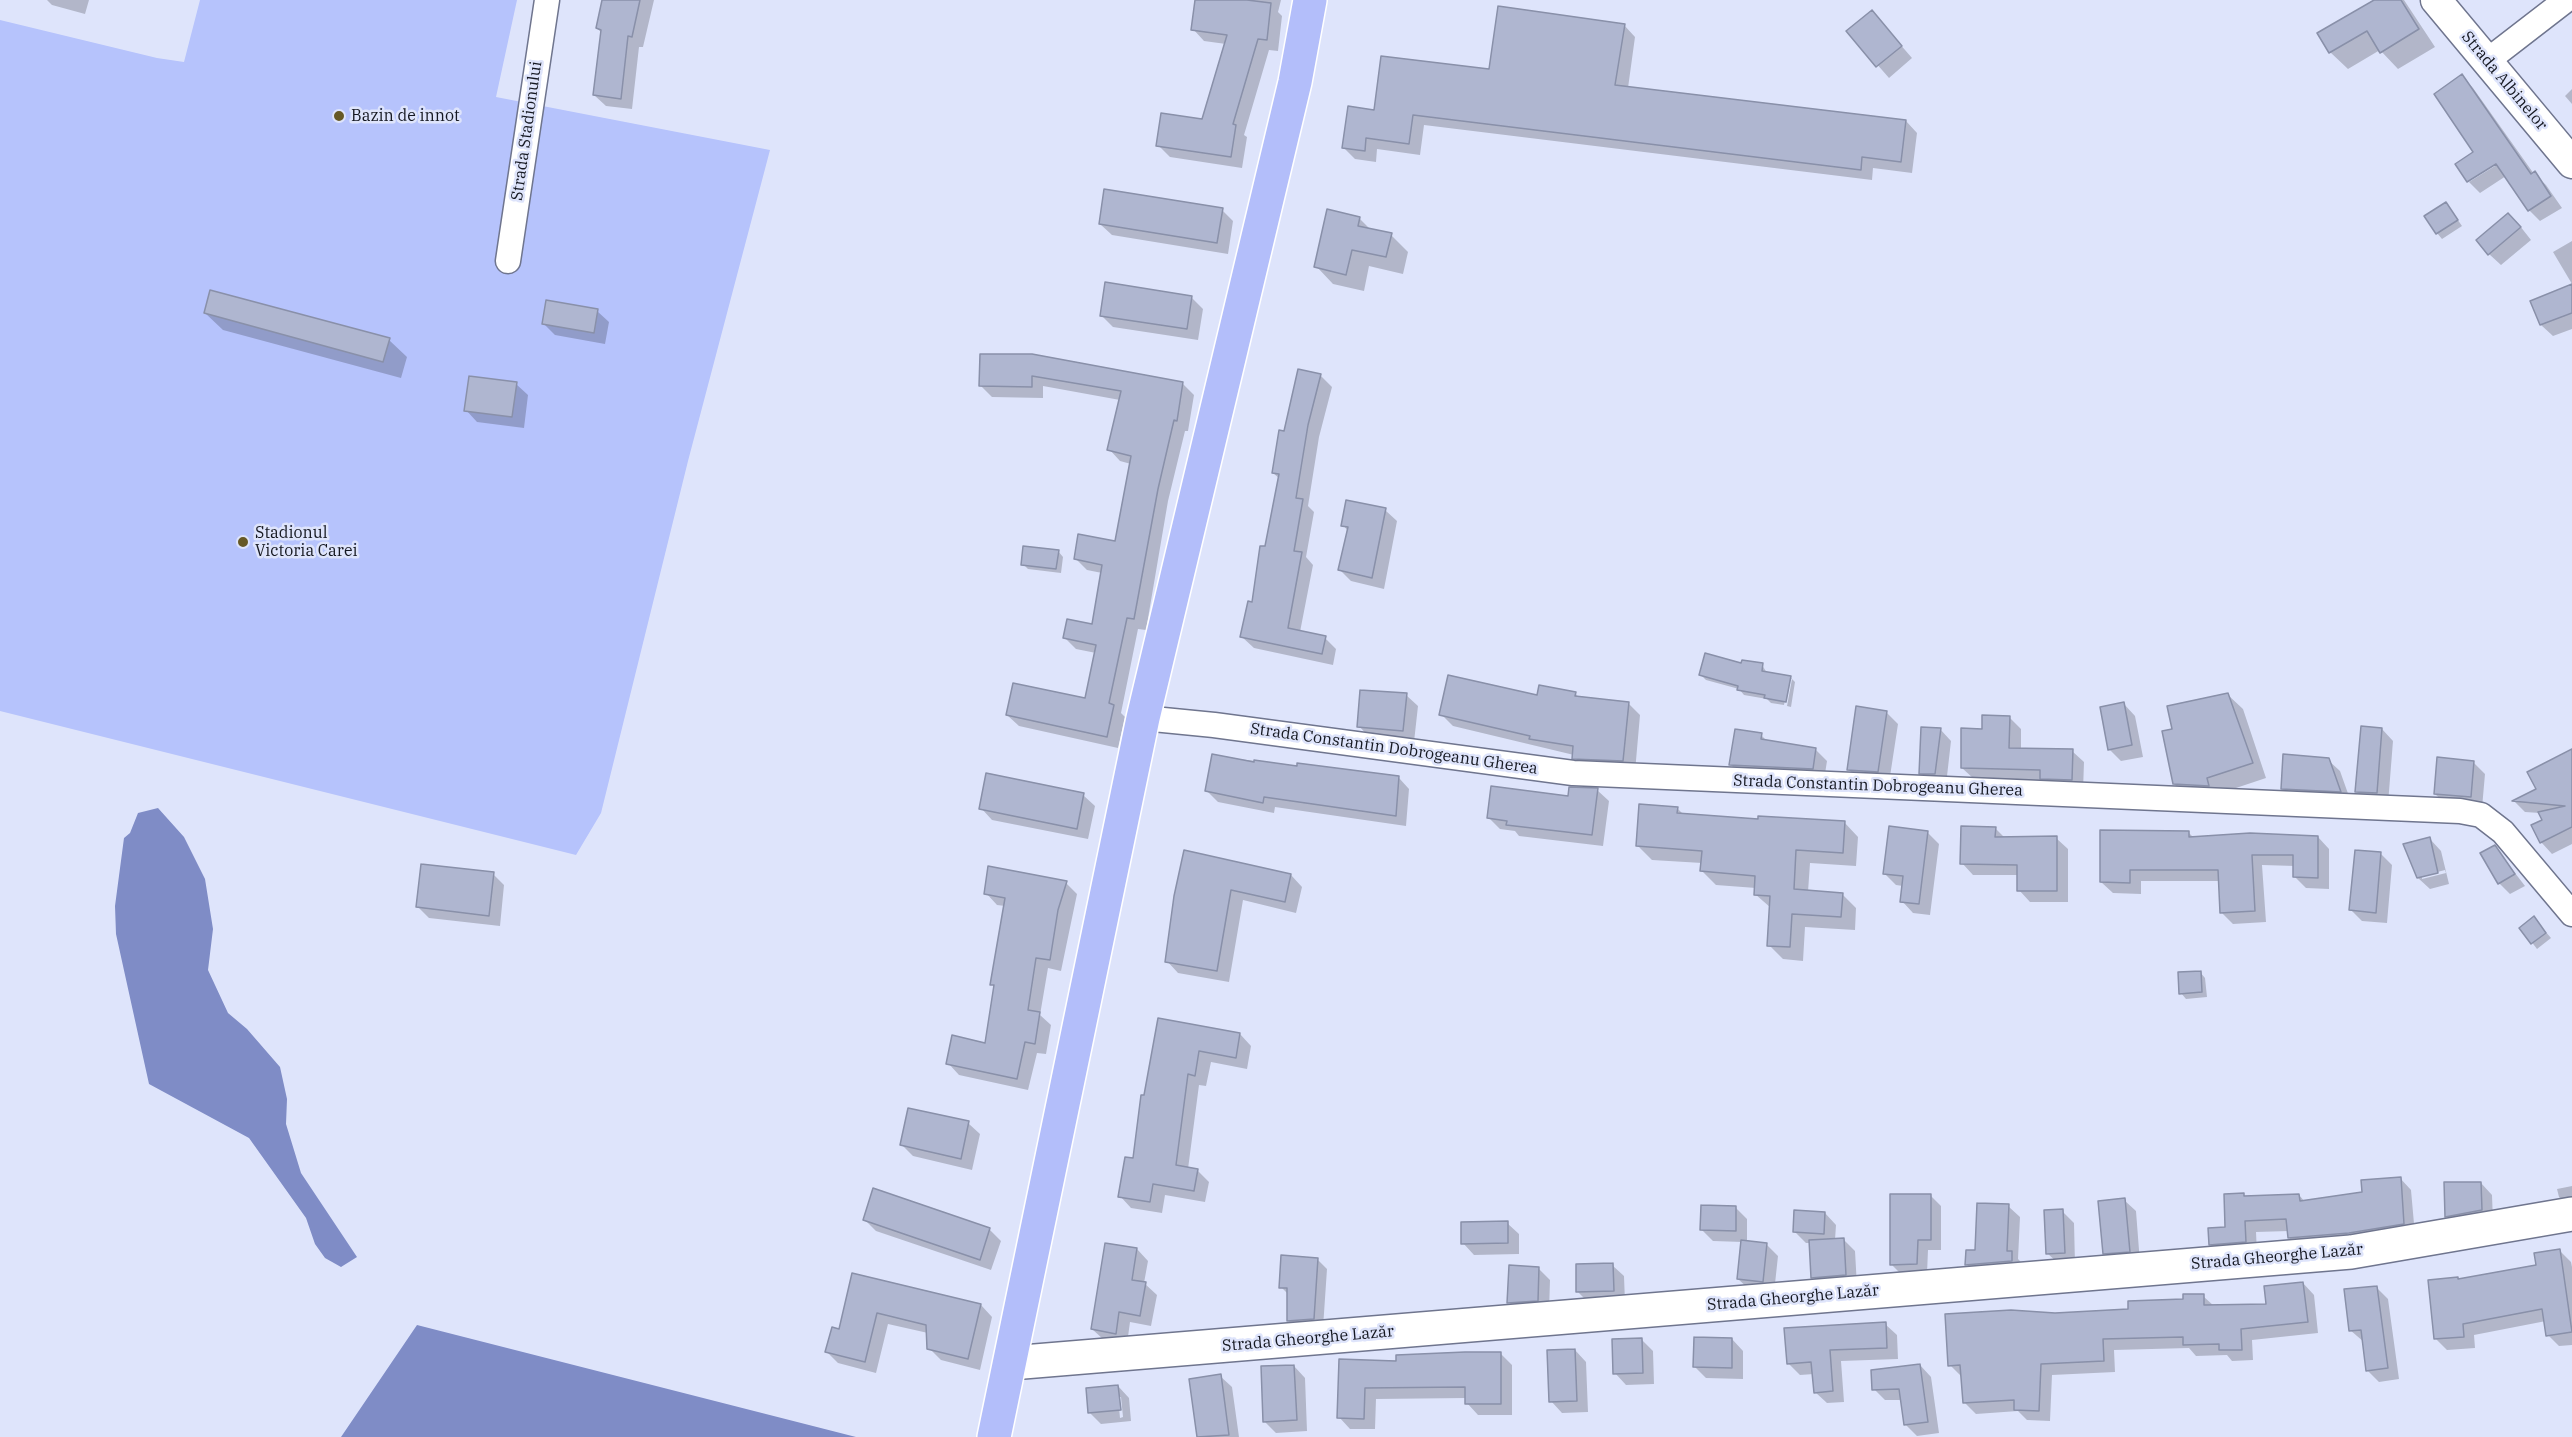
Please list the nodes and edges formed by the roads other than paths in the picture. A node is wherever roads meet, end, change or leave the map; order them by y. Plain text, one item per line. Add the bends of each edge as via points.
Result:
1 (547, 0) edge
2 (1310, 0) edge
3 (2436, 0) edge
4 (2566, 0) edge
5 (2487, 61) junction
6 (2572, 163) edge
7 (508, 261) dead end
8 (1143, 718) junction
9 (2572, 914) edge
10 (2572, 1214) edge
11 (1011, 1363) junction
12 (994, 1437) edge

1 - 7 street, Strada Stadionului
2 - 8 main road via 1295,82
3 - 5 street, Strada Albinelor
4 - 5 street
5 - 6 street, Strada Albinelor
8 - 9 street, Strada Constantin Dobrogeanu Gherea via 1573,773 2460,811 2481,815 2503,832
8 - 11 main road
10 - 11 main road, Strada Gheorghe Lazăr via 2351,1252
11 - 12 main road

